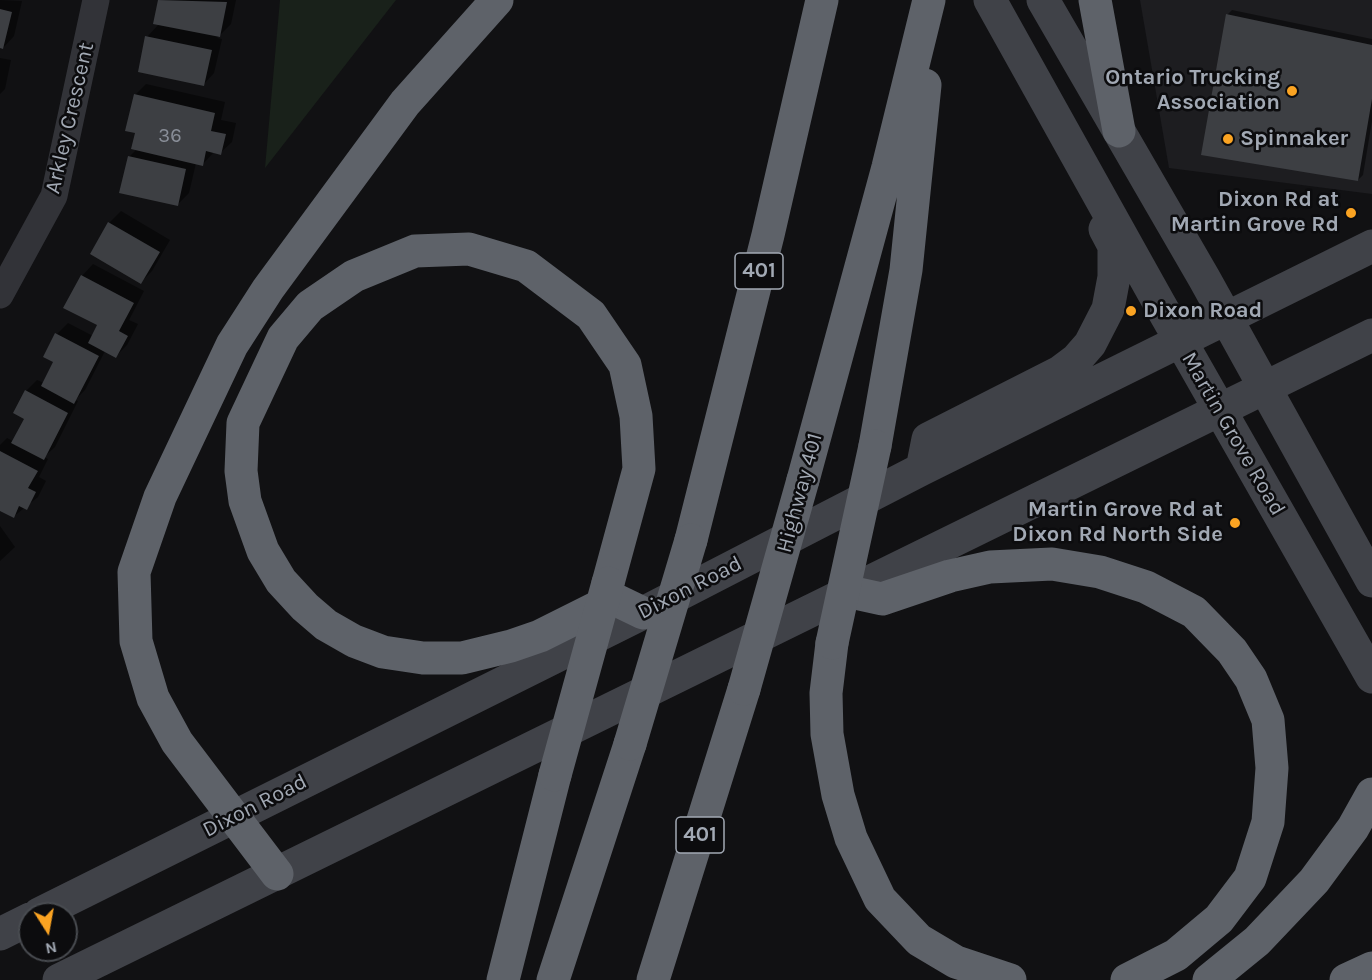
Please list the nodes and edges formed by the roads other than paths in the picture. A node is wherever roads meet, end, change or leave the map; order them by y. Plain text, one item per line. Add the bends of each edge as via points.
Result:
1 (96, 0) edge
2 (497, 0) edge
3 (822, 0) edge
4 (931, 0) edge
5 (990, 0) edge
6 (1043, 0) edge
7 (1095, 0) edge
8 (1119, 130) junction
9 (1088, 177) junction
10 (1372, 246) edge
11 (0, 295) edge
12 (1226, 318) junction
13 (1372, 335) edge
14 (1180, 340) junction
15 (1264, 387) junction
16 (1219, 410) junction
17 (922, 469) junction
18 (1372, 582) edge
19 (850, 592) junction
20 (643, 613) junction
21 (1372, 677) edge
22 (1372, 794) edge
23 (234, 817) junction
24 (277, 874) junction
25 (63, 902) edge
26 (18, 925) edge
27 (0, 934) edge
28 (1372, 968) edge
29 (59, 980) edge
30 (503, 980) edge
31 (553, 980) edge
32 (653, 980) edge
33 (1010, 980) edge
34 (1127, 980) edge
35 (1209, 980) edge
36 (1347, 980) edge

1 - 11 street, Arkley Crescent via 54,196
2 - 23 highway via 405,103 268,289 232,345 160,497 134,572 136,641 153,698 177,742
3 - 31 highway, 401, bridge via 768,236 691,540
4 - 32 highway, Highway 401 / 401, bridge via 744,689
4 - 33 highway, bridge via 914,210 875,446 832,643 826,693 827,734 851,838 880,899 919,940 956,962
5 - 9 main road, Martin Grove Road
6 - 8 main road
7 - 8 highway
8 - 12 main road
9 - 14 main road, Martin Grove Road
9 - 17 main road via 1087,194 1114,246 1112,293 1099,329 1076,360 1060,372 928,439
10 - 12 main road, Dixon Road
12 - 14 main road, Dixon Road
12 - 15 main road
13 - 15 main road
14 - 16 main road, Martin Grove Road
14 - 17 main road, Dixon Road
15 - 16 main road
15 - 18 main road
16 - 19 main road
16 - 21 main road, Martin Grove Road
17 - 20 main road, Dixon Road
19 - 24 main road
19 - 34 highway via 882,599 990,567 1052,564 1100,572 1146,587 1194,612 1232,651 1251,679 1268,720 1272,768 1268,822 1250,878 1219,919 1176,955
20 - 23 main road, Dixon Road
20 - 30 highway, bridge via 614,599 540,636 462,658 383,652 326,625 281,581 263,551 245,501 243,423 283,338 310,306 354,276 415,251 469,249 526,266 591,315 625,365 636,416 639,469 608,583 555,775
22 - 35 highway via 1353,828 1314,881 1257,941
23 - 24 highway
23 - 25 main road, Dixon Road
24 - 29 main road
26 - 27 main road
28 - 36 highway

